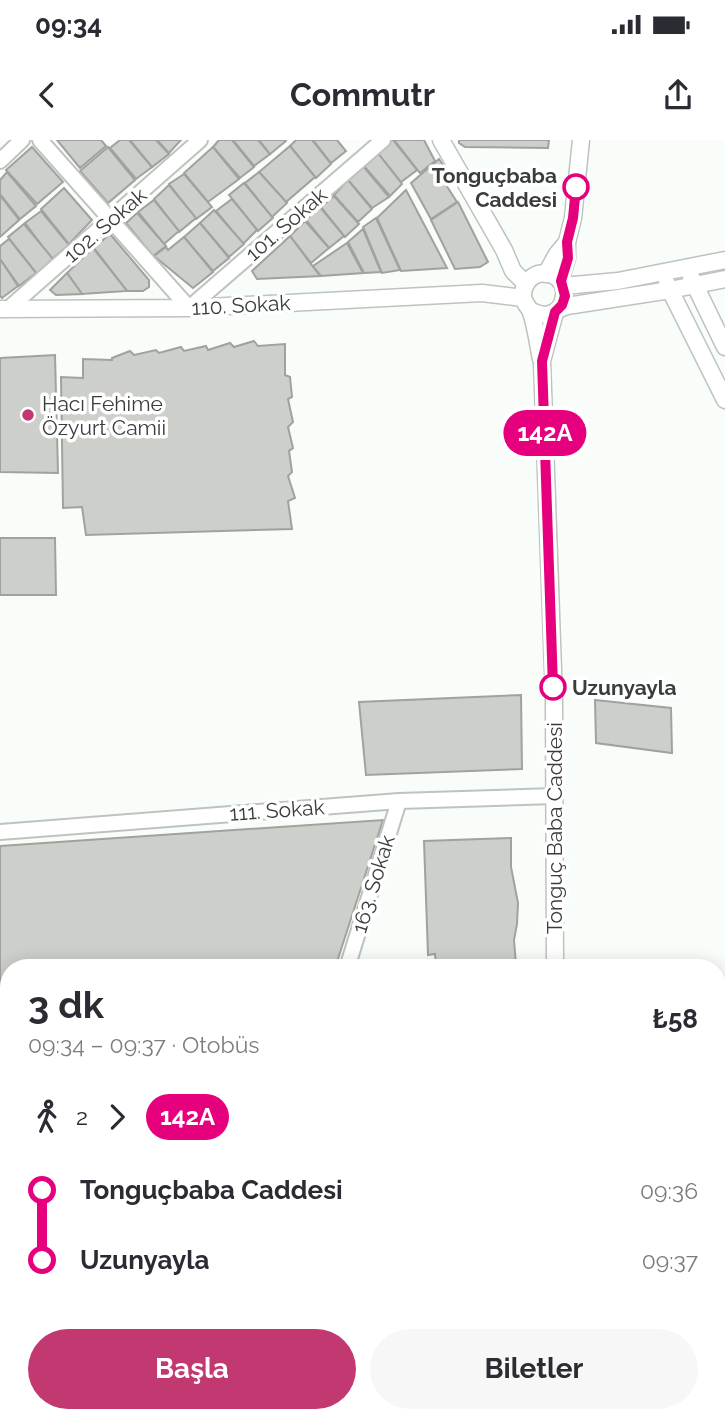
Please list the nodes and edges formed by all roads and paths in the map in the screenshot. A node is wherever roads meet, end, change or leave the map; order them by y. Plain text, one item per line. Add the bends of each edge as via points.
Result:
1 (22, 140) edge
2 (40, 140) edge
3 (200, 140) edge
4 (383, 140) edge
5 (441, 140) edge
6 (581, 140) edge
7 (0, 161) edge
8 (111, 219) junction
9 (725, 260) edge
10 (687, 268) junction
11 (662, 272) junction
12 (725, 279) edge
13 (696, 286) junction
14 (538, 287) junction
15 (670, 290) junction
16 (190, 308) junction
17 (4, 309) edge
18 (557, 311) junction
19 (725, 347) edge
20 (542, 361) junction
21 (725, 400) edge
22 (554, 796) junction
23 (399, 801) junction
24 (0, 832) edge
25 (350, 959) edge
26 (555, 959) edge

1 - 7 street
2 - 8 street
3 - 8 street, 102. Sokak
4 - 16 street, 101. Sokak
5 - 14 street via 513,271
6 - 14 street via 568,258
8 - 16 street
8 - 17 street, 102. Sokak
9 - 10 street
10 - 11 street
10 - 13 street
11 - 14 street via 618,281
11 - 15 street
12 - 13 street
13 - 15 street
13 - 19 street
14 - 16 street, 110. Sokak
14 - 18 street, Tonguç Baba Caddesi via 565,296
14 - 18 street via 538,315
14 - 20 street
15 - 18 street
15 - 21 street
16 - 17 street, 110. Sokak
18 - 20 street, Tonguç Baba Caddesi
20 - 22 street, Tonguç Baba Caddesi
22 - 23 street, 111. Sokak
22 - 26 street, Tonguç Baba Caddesi
23 - 24 street, 111. Sokak
23 - 25 street, 163. Sokak

